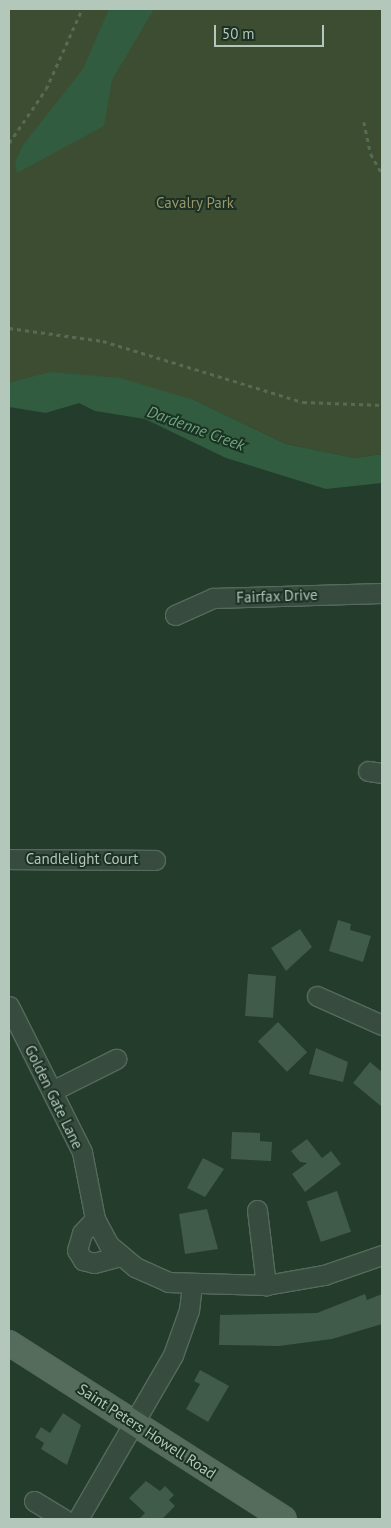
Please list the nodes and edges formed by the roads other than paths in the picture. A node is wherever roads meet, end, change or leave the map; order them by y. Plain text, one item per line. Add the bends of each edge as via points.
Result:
1 (382, 592) edge
2 (175, 615) dead end
3 (9, 859) edge
4 (155, 860) dead end
5 (317, 996) dead end
6 (9, 1006) edge
7 (382, 1025) edge
8 (116, 1059) dead end
9 (52, 1091) junction
10 (257, 1210) dead end
11 (95, 1219) junction
12 (382, 1255) edge
13 (120, 1256) junction
14 (266, 1285) junction
15 (192, 1286) junction
16 (9, 1343) edge
17 (134, 1423) junction
18 (34, 1500) dead end
19 (64, 1519) edge
20 (78, 1519) edge
21 (284, 1519) edge

1 - 2 street, Fairfax Drive via 213,598
3 - 4 street, Candlelight Court
5 - 7 street
6 - 9 street, Golden Gate Lane
8 - 9 street
9 - 11 street, Golden Gate Lane via 82,1152
10 - 14 street
11 - 13 street, Golden Gate Lane
11 - 13 street via 82,1233 77,1250 83,1260 94,1263
12 - 14 street, Golden Gate Lane via 324,1275
13 - 15 street, Golden Gate Lane via 150,1277
14 - 15 street, Golden Gate Lane
15 - 17 street via 183,1331
16 - 17 main road, Saint Peters Howell Road
17 - 20 street
17 - 21 main road, Saint Peters Howell Road
18 - 19 street

